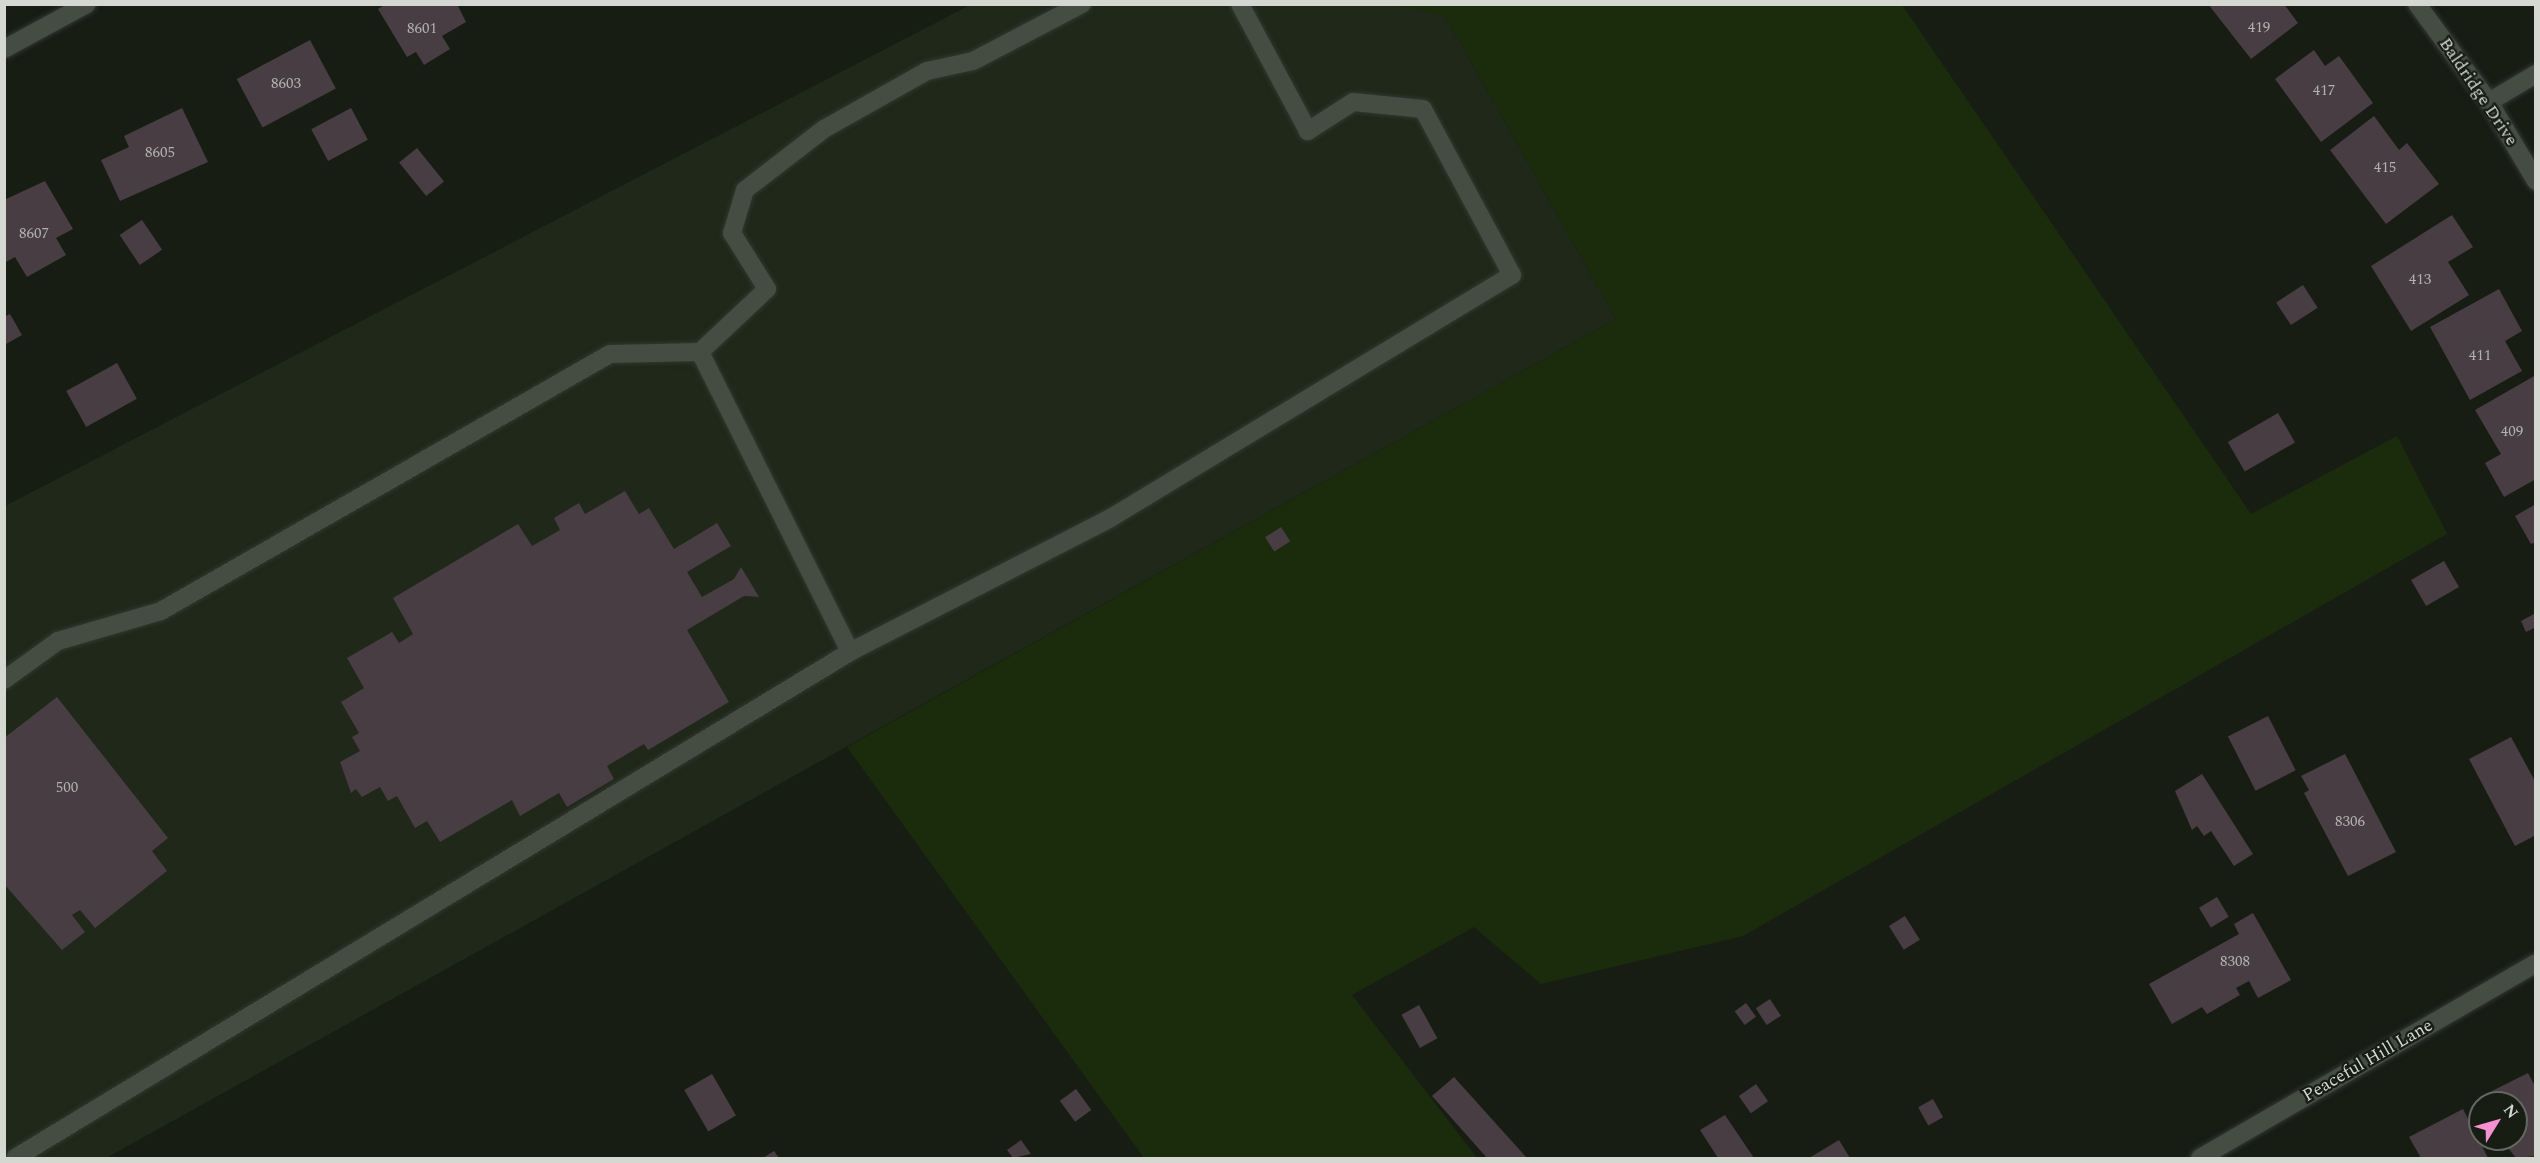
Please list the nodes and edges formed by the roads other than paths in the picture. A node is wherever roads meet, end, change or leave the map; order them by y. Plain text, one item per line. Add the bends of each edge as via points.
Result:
1 (87, 4) edge
2 (1082, 4) edge
3 (1240, 4) edge
4 (2417, 4) edge
5 (4, 49) edge
6 (2535, 74) edge
7 (2489, 102) junction
8 (2535, 181) edge
9 (700, 352) junction
10 (850, 652) junction
11 (4, 680) edge
12 (2535, 963) edge
13 (15, 1158) edge
14 (2200, 1158) edge

1 - 5 street
2 - 9 street via 973,61 927,71 824,129 746,190 732,233 767,289
3 - 10 street via 1308,131 1353,102 1423,108 1512,275 1109,519
4 - 7 street, Baldridge Drive
6 - 7 street
7 - 8 street, Baldridge Drive
9 - 10 street
9 - 11 street via 610,354 161,611 58,641
10 - 13 street
12 - 14 street, Peaceful Hill Lane

